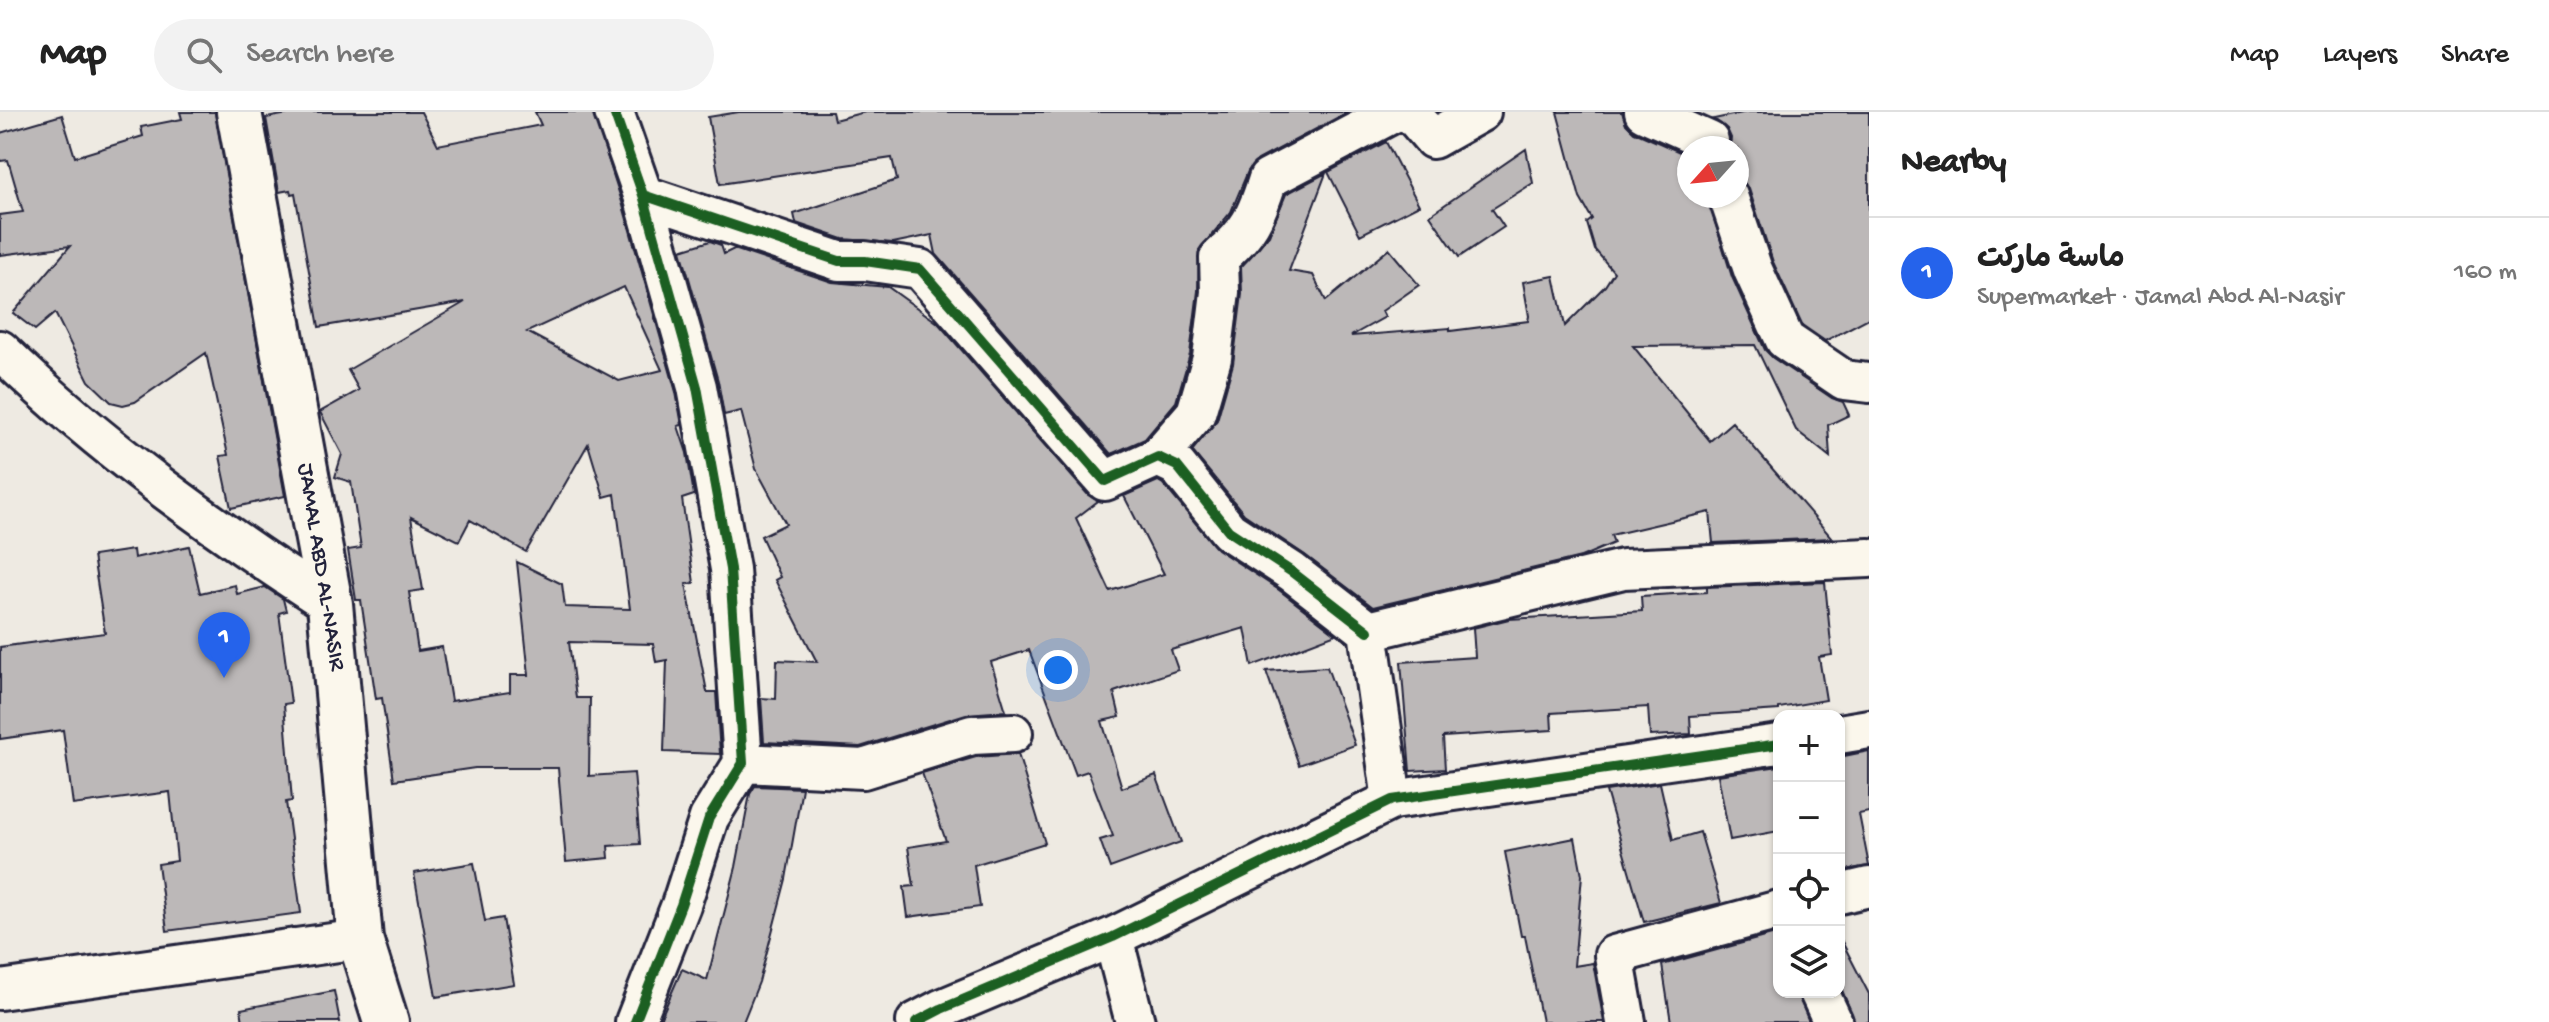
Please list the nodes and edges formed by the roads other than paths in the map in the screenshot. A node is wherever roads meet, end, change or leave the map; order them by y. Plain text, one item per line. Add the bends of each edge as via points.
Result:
1 (239, 112) edge
2 (614, 112) edge
3 (1395, 112) edge
4 (1410, 112) edge
5 (1481, 112) edge
6 (1644, 112) edge
7 (1709, 134) edge
8 (643, 195) junction
9 (1732, 208) edge
10 (0, 350) edge
11 (1869, 383) edge
12 (1158, 457) junction
13 (1869, 558) edge
14 (330, 604) junction
15 (1368, 631) junction
16 (1869, 729) edge
17 (1013, 733) dead end
18 (1845, 733) edge
19 (1773, 745) edge
20 (743, 763) junction
21 (1392, 800) junction
22 (1869, 887) edge
23 (1845, 893) edge
24 (1773, 912) edge
25 (1113, 937) junction
26 (360, 939) junction
27 (0, 990) edge
28 (1822, 998) edge
29 (386, 1022) edge
30 (635, 1022) edge
31 (916, 1022) edge
32 (1135, 1022) edge
33 (1626, 1022) edge
34 (1833, 1022) edge

1 - 14 main road, JAMAL ABD AL-NASIR
2 - 8 street
3 - 12 street via 1268,179 1243,237 1219,258 1212,358 1196,413
4 - 5 street via 1433,139
6 - 7 street
8 - 12 street via 839,261 920,269 1105,481
8 - 20 street via 697,387 727,554
9 - 11 street via 1785,340 1844,380
10 - 14 street via 150,480
12 - 15 street via 1177,466 1229,531
13 - 15 street via 1623,569
14 - 26 main road, JAMAL ABD AL-NASIR
15 - 21 street
16 - 18 street
17 - 20 street via 972,735 863,769
19 - 21 street
20 - 30 street via 709,818
21 - 25 street
22 - 23 street
24 - 33 street via 1614,955
25 - 31 street
25 - 32 street
26 - 27 street
26 - 29 main road, JAMAL ABD AL-NASIR
28 - 34 street

